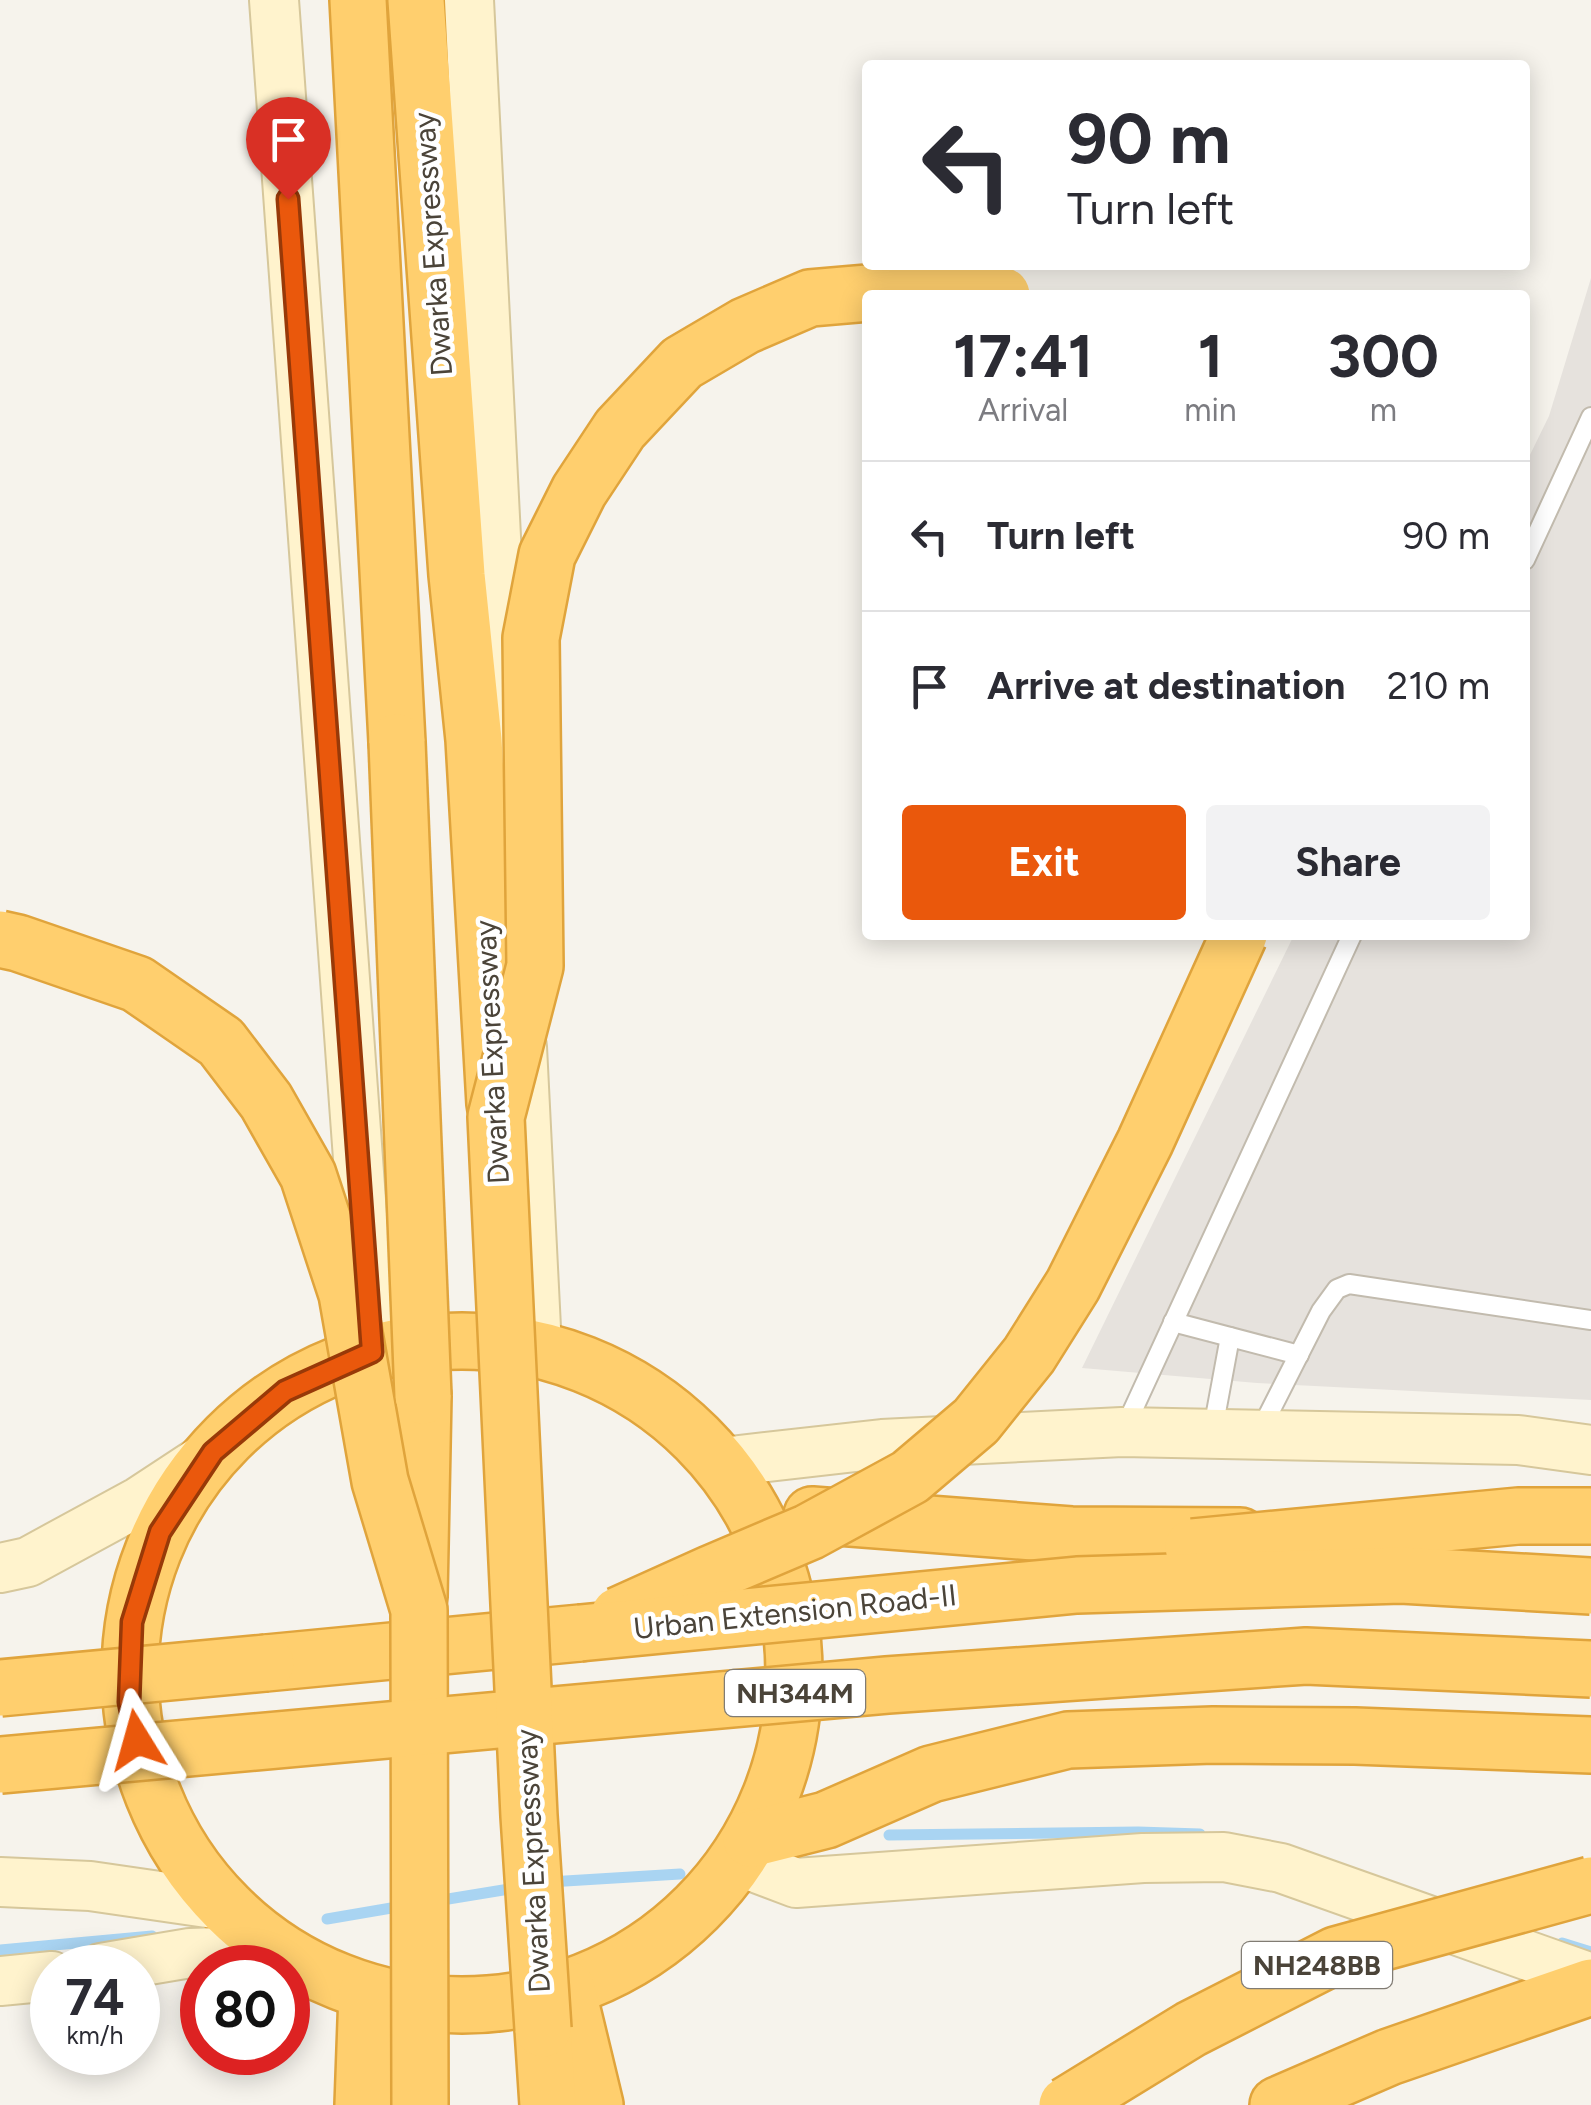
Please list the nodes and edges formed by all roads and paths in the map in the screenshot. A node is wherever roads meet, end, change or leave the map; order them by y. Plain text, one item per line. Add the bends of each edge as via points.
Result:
1 (274, 0) edge
2 (358, 0) edge
3 (416, 0) edge
4 (469, 0) edge
5 (862, 293) edge
6 (1591, 417) edge
7 (1530, 549) edge
8 (0, 939) edge
9 (1237, 940) edge
10 (1350, 940) edge
11 (496, 1117) junction
12 (1591, 1320) edge
13 (1173, 1322) junction
14 (1230, 1337) junction
15 (537, 1348) junction
16 (372, 1352) junction
17 (1299, 1354) junction
18 (1122, 1432) junction
19 (1236, 1434) junction
20 (1591, 1450) edge
21 (213, 1452) junction
22 (722, 1462) junction
23 (754, 1510) junction
24 (1591, 1516) edge
25 (1591, 1543) edge
26 (0, 1568) edge
27 (1077, 1585) junction
28 (1591, 1586) edge
29 (419, 1610) junction
30 (580, 1633) junction
31 (1591, 1669) edge
32 (0, 1688) edge
33 (1591, 1745) edge
34 (0, 1765) edge
35 (743, 1850) junction
36 (0, 1882) edge
37 (1591, 1885) edge
38 (222, 1905) junction
39 (269, 1945) edge
40 (310, 1966) edge
41 (1591, 1978) edge
42 (30, 1979) edge
43 (0, 1982) edge
44 (1591, 1987) edge
45 (567, 1989) junction
46 (367, 1993) junction
47 (363, 2105) edge
48 (420, 2105) edge
49 (548, 2105) edge
50 (595, 2105) edge
51 (1068, 2105) edge
52 (1278, 2105) edge

1 - 16 main road
2 - 29 highway, Dwarka Expressway, bridge via 408,960 424,1396
3 - 11 highway, Dwarka Expressway
4 - 15 main road
5 - 11 highway, bridge via 810,298 682,363 620,428 547,555 530,638 535,966
6 - 7 lane
8 - 29 highway, bridge via 137,984 221,1042 266,1101 308,1176 348,1294 380,1481
9 - 30 highway, bridge via 1073,1285 976,1422 910,1477 810,1532
10 - 13 lane
11 - 49 highway, Dwarka Expressway, bridge
12 - 17 lane via 1349,1284 1329,1297
13 - 14 lane
13 - 18 lane
14 - 17 lane
14 - 19 lane
15 - 16 highway via 454,1340
15 - 22 highway via 607,1372 669,1410
16 - 21 highway via 285,1391
17 - 19 lane
18 - 19 main road
18 - 22 main road via 882,1444
19 - 20 main road via 1518,1440
21 - 26 main road via 124,1510 28,1562
21 - 38 highway via 160,1532 132,1622 129,1702 145,1779 178,1850
22 - 23 highway
23 - 25 highway via 1072,1535 1520,1536
23 - 35 highway via 786,1592 796,1678 783,1764
24 - 27 highway, bridge via 1518,1516 1154,1551
27 - 28 highway, Urban Extension Road-II, bridge via 1401,1575
27 - 30 highway, Urban Extension Road-II, bridge
29 - 48 highway, Dwarka Expressway, bridge
30 - 32 highway, Urban Extension Road-II, bridge
31 - 34 highway, NH344M, bridge via 1306,1656 887,1685
33 - 35 highway via 1355,1736 1068,1740 931,1774
35 - 41 main road via 796,1883 1224,1858 1281,1868
35 - 45 highway via 702,1903 640,1954
36 - 38 main road via 90,1886
37 - 51 highway, NH248BB, bridge via 1336,1955 1191,2029
38 - 39 highway
40 - 46 highway
42 - 43 main road
44 - 52 highway via 1390,2056
45 - 46 highway via 467,2006
45 - 50 highway
46 - 47 highway

